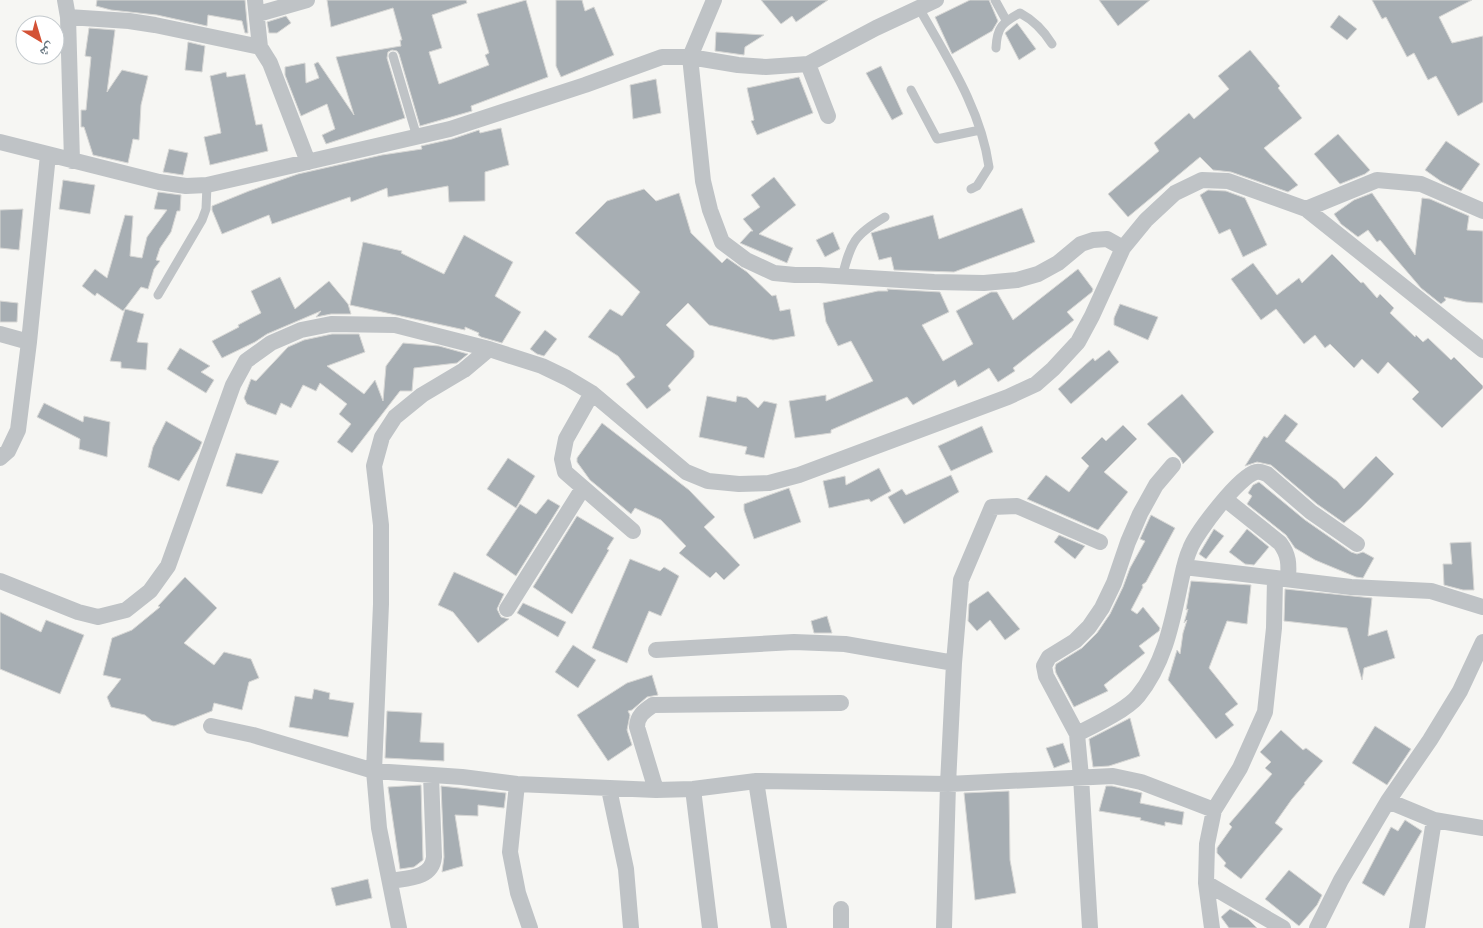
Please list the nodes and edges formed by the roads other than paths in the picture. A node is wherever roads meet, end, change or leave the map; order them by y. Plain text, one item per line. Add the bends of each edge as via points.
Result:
1 (65, 0) edge
2 (307, 0) edge
3 (714, 0) edge
4 (936, 0) edge
5 (995, 0) edge
6 (256, 7) edge
7 (919, 8) junction
8 (68, 17) junction
9 (1006, 20) junction
10 (1052, 44) dead end
11 (260, 47) junction
12 (996, 48) dead end
13 (393, 56) dead end
14 (690, 57) junction
15 (808, 64) junction
16 (911, 90) dead end
17 (828, 116) dead end
18 (980, 130) junction
19 (416, 137) junction
20 (0, 142) edge
21 (48, 155) junction
22 (72, 161) junction
23 (308, 162) junction
24 (207, 185) junction
25 (971, 189) dead end
26 (1306, 209) junction
27 (1483, 211) edge
28 (885, 217) dead end
29 (1123, 248) junction
30 (842, 277) junction
31 (158, 295) dead end
32 (0, 334) edge
33 (29, 342) junction
34 (489, 349) junction
35 (1483, 350) edge
36 (592, 393) junction
37 (0, 458) edge
38 (1173, 464) dead end
39 (583, 488) junction
40 (1225, 499) junction
41 (634, 531) dead end
42 (1100, 542) dead end
43 (1357, 544) dead end
44 (1184, 567) junction
45 (1282, 578) junction
46 (0, 581) edge
47 (1483, 607) edge
48 (507, 609) dead end
49 (1483, 642) edge
50 (656, 650) dead end
51 (954, 663) junction
52 (841, 704) dead end
53 (210, 726) dead end
54 (1077, 734) junction
55 (374, 772) junction
56 (431, 775) junction
57 (1081, 777) junction
58 (756, 781) junction
59 (517, 784) junction
60 (948, 784) junction
61 (609, 789) junction
62 (693, 789) junction
63 (656, 790) junction
64 (1388, 802) junction
65 (1214, 810) junction
66 (1434, 820) junction
67 (1483, 828) edge
68 (390, 881) junction
69 (1206, 883) junction
70 (841, 909) dead end
71 (400, 928) edge
72 (530, 928) edge
73 (631, 928) edge
74 (710, 928) edge
75 (779, 928) edge
76 (842, 928) edge
77 (944, 928) edge
78 (1090, 928) edge
79 (1212, 928) edge
80 (1283, 928) edge
81 (1317, 928) edge
82 (1417, 928) edge

1 - 8 street
2 - 6 street
3 - 14 street
4 - 7 street
5 - 9 lane
6 - 11 street
7 - 15 street
7 - 18 lane via 964,89
8 - 11 street via 146,24
8 - 22 street
9 - 10 lane via 1020,13 1046,34
9 - 12 lane via 998,29
11 - 23 street via 270,63
13 - 19 lane
14 - 15 street via 766,67
14 - 19 street via 662,57 450,129
14 - 30 street via 703,182 722,242 746,260 774,273
15 - 17 street
16 - 18 lane via 937,139
18 - 25 lane via 990,167 977,186
19 - 23 street
20 - 21 street
21 - 22 street
21 - 33 street
22 - 24 street via 173,185
23 - 24 street
24 - 31 lane via 202,220
26 - 27 street via 1377,180 1421,184
26 - 29 street via 1228,181 1202,180 1175,193 1146,220
26 - 35 street
28 - 30 lane via 856,238
29 - 30 street via 1107,239 1093,240 1081,244 1038,274 1017,280 984,283
29 - 36 street via 1078,342 1036,384 799,475 769,483 708,481 686,472
32 - 33 street
33 - 37 street via 18,430 8,451
34 - 36 street via 542,366
34 - 46 street via 395,325 331,324 301,330 271,343 246,361 233,385 168,566 150,591 126,610 98,617
34 - 55 street via 395,417 382,437 374,466 381,525
36 - 39 street via 566,439 562,459 565,472
38 - 54 street via 1156,484 1140,514 1102,608 1075,641 1045,661 1046,676
39 - 41 street
39 - 48 street
40 - 43 street via 1251,474 1262,472
40 - 44 street via 1198,533
40 - 45 street via 1280,543 1289,561
42 - 51 street via 1018,506 992,507 962,580
44 - 45 street
44 - 54 street via 1169,635 1158,665 1137,698
45 - 47 street via 1352,587 1431,591
45 - 65 street via 1264,712 1240,768
49 - 64 street via 1460,691
50 - 51 street via 794,642 845,644
51 - 60 street
52 - 63 street via 653,705 636,720
53 - 55 street via 253,734
54 - 57 street
55 - 56 street
55 - 68 street
56 - 59 street
56 - 68 street via 432,865 424,874
57 - 60 street
57 - 65 street via 1113,776 1141,782
57 - 78 street
58 - 60 street
58 - 62 street
58 - 75 street
59 - 61 street
59 - 72 street via 510,852 518,893
60 - 77 street
61 - 63 street
61 - 73 street via 626,869
62 - 63 street
62 - 74 street
64 - 66 street
64 - 81 street via 1341,880
65 - 69 street via 1207,844
66 - 67 street
66 - 82 street
68 - 71 street
69 - 79 street
69 - 80 street
70 - 76 street

